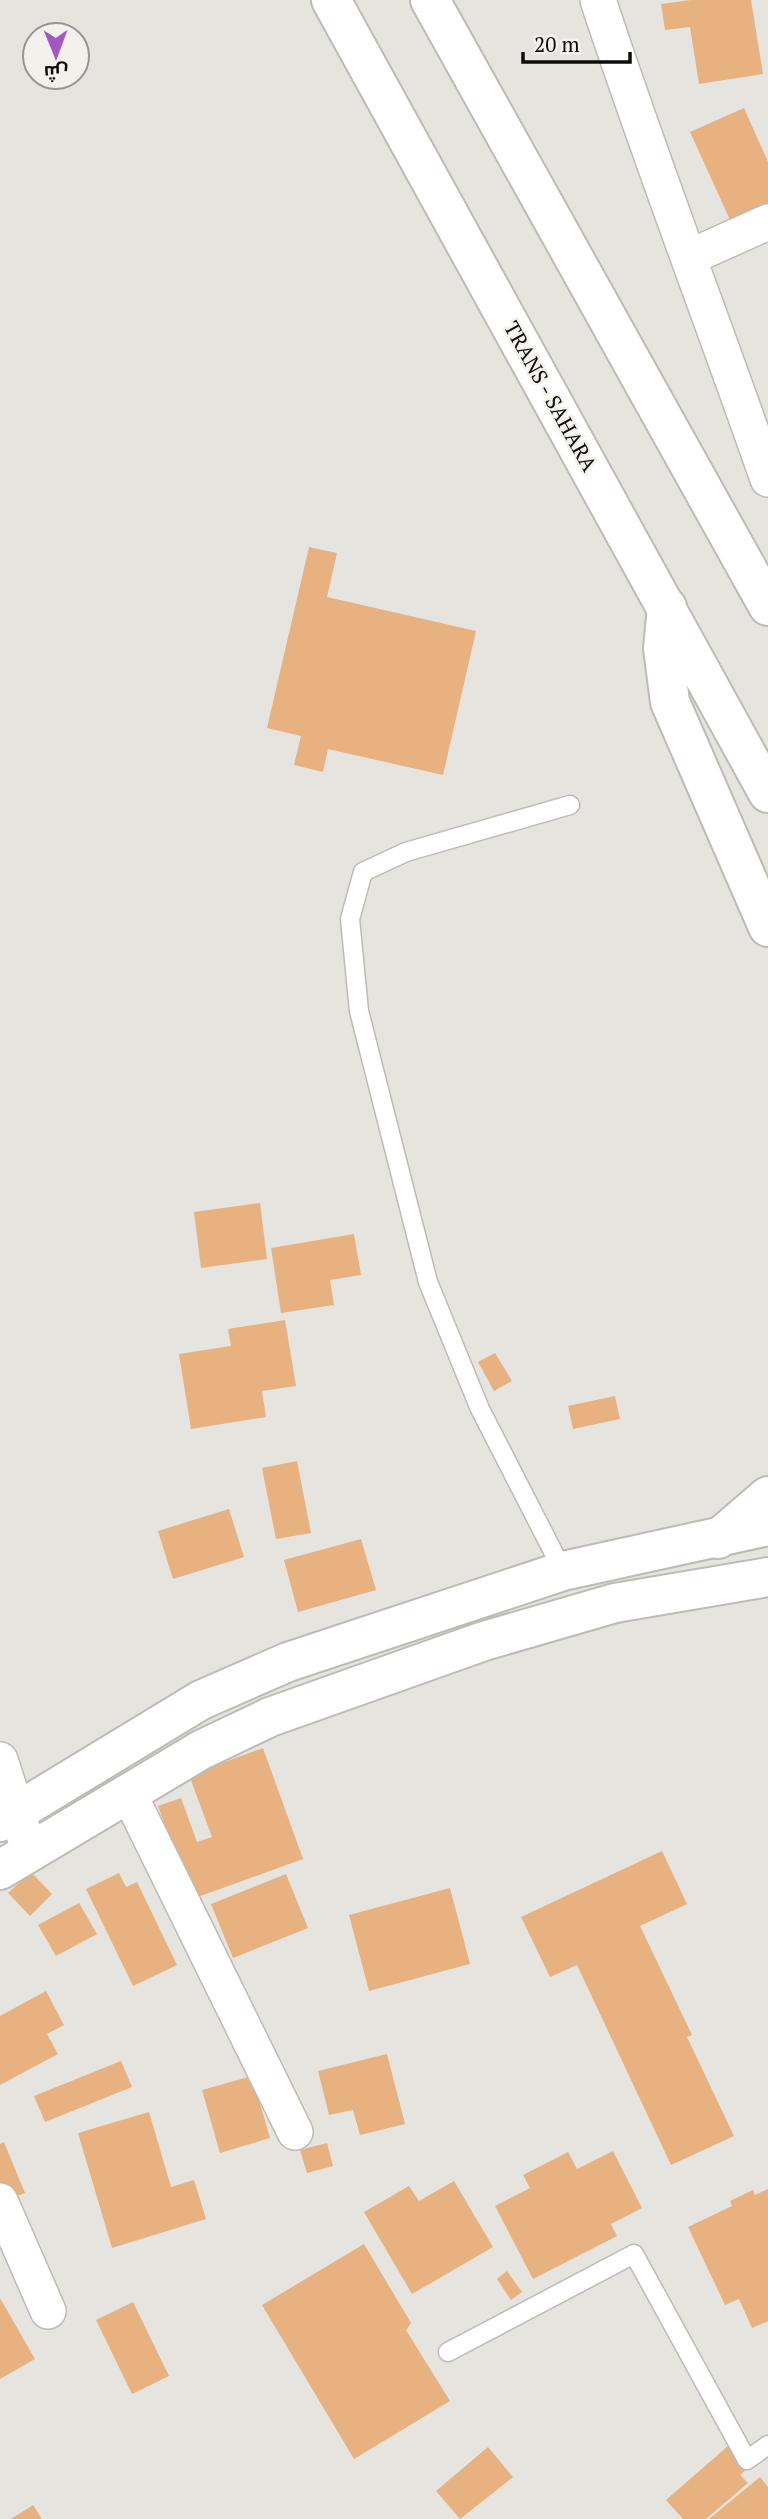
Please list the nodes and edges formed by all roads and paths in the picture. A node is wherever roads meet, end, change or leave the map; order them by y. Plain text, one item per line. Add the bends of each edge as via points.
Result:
1 (331, 0) edge
2 (430, 0) edge
3 (598, 0) edge
4 (768, 222) edge
5 (690, 257) junction
6 (768, 479) edge
7 (768, 606) edge
8 (667, 607) junction
9 (768, 793) edge
10 (570, 805) dead end
11 (768, 927) edge
12 (768, 1496) edge
13 (768, 1526) edge
14 (718, 1539) junction
15 (564, 1572) junction
16 (768, 1577) edge
17 (0, 1760) edge
18 (128, 1792) junction
19 (9, 1816) edge
20 (14, 1860) edge
21 (295, 2132) dead end
22 (0, 2201) edge
23 (48, 2311) dead end
24 (448, 2352) dead end
25 (768, 2445) edge

1 - 8 main road, TRANS - SAHARA
2 - 7 main road
3 - 5 street
4 - 5 street
5 - 6 street
8 - 9 main road, TRANS - SAHARA
8 - 11 main road via 663,648 670,702
10 - 15 lane via 406,852 362,872 350,919 359,1011 428,1282 480,1409
12 - 14 main road
13 - 14 main road
14 - 15 main road
15 - 19 main road via 254,1675 201,1700
16 - 18 main road via 615,1603 484,1641 270,1717 201,1749
17 - 19 street
18 - 20 main road
18 - 21 street
19 - 20 street
22 - 23 street
24 - 25 lane via 634,2254 747,2460

